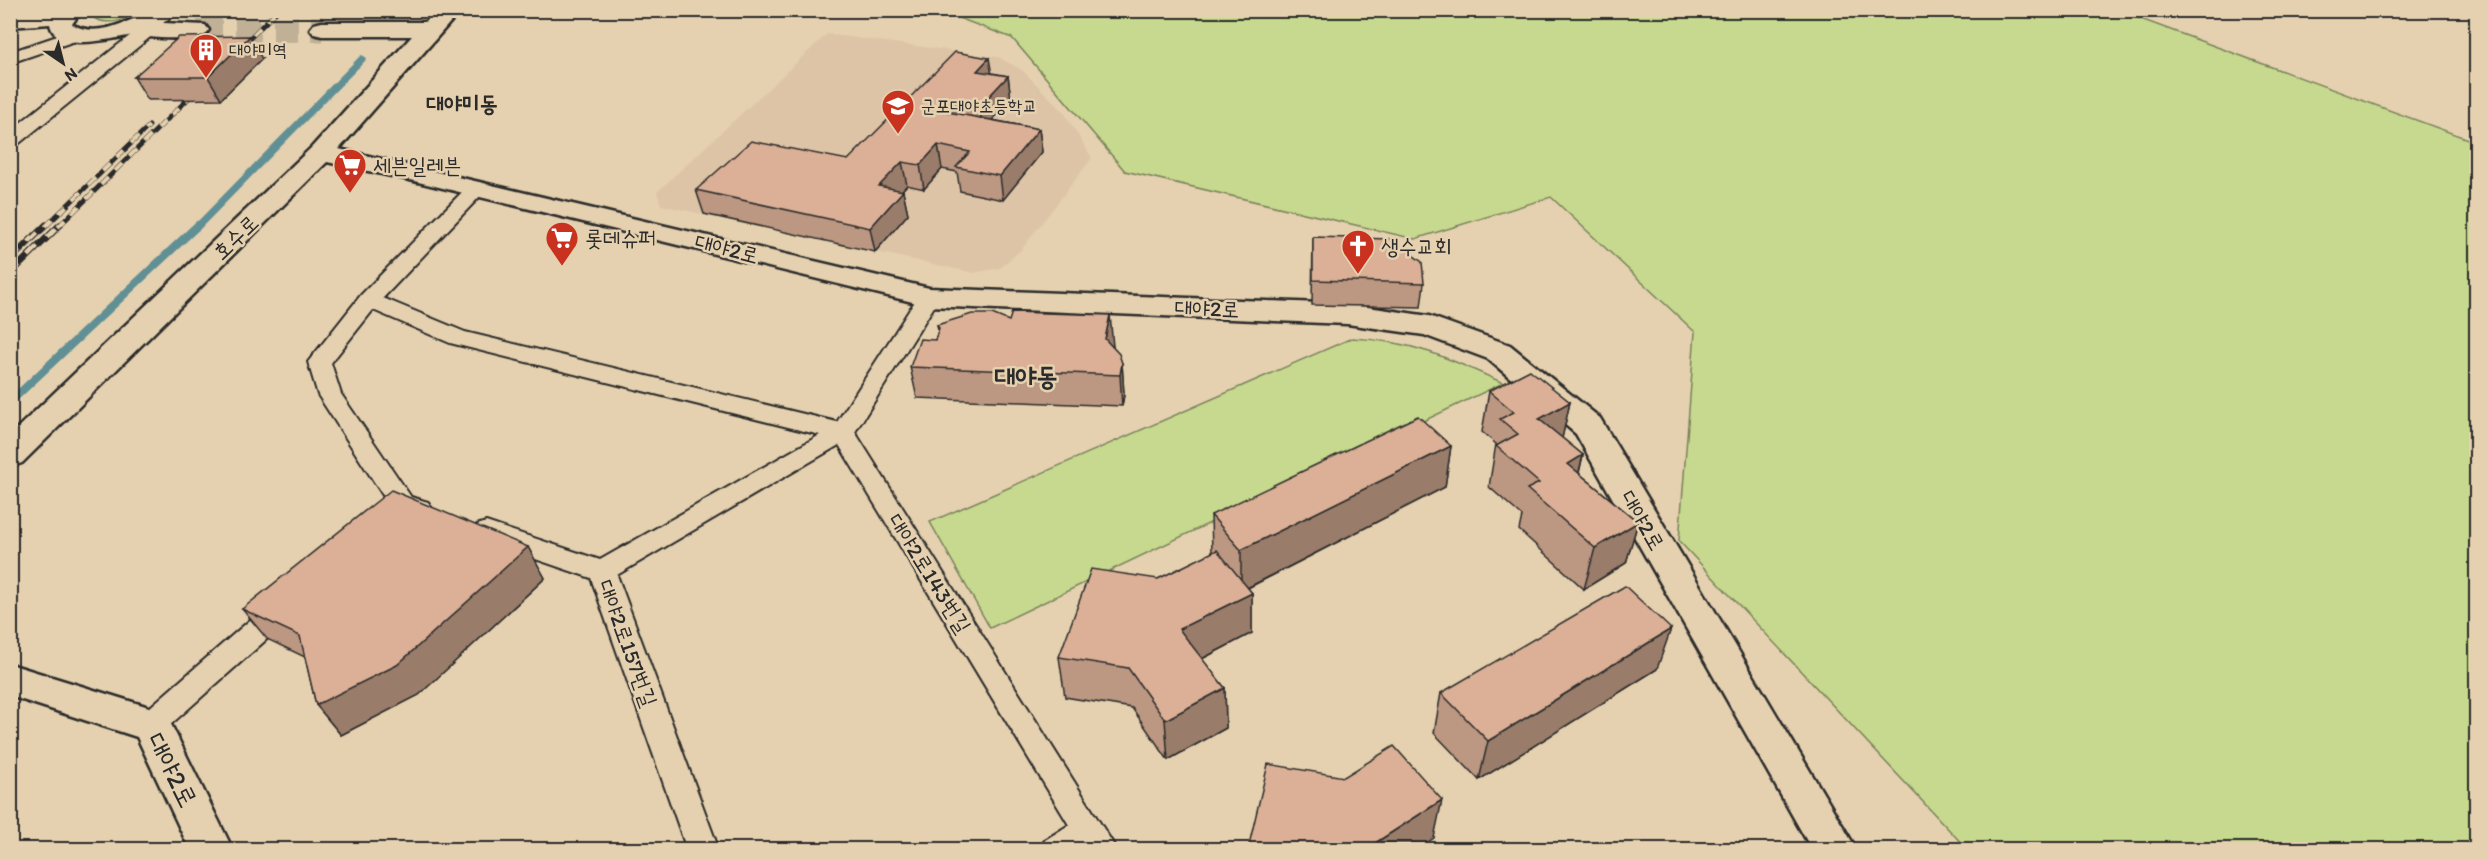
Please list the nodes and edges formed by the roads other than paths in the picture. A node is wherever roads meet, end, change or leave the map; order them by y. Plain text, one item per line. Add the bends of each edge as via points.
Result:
1 (168, 10) tunnel mouth
2 (10, 20) edge
3 (70, 20) edge
4 (441, 20) edge
5 (145, 28) junction
6 (322, 29) tunnel mouth
7 (197, 30) tunnel mouth
8 (10, 58) edge
9 (14, 136) edge
10 (321, 153) junction
11 (477, 188) junction
12 (929, 297) junction
13 (369, 300) junction
14 (843, 432) junction
15 (10, 455) edge
16 (602, 571) junction
17 (304, 591) edge
18 (10, 680) edge
19 (151, 724) junction
20 (1095, 840) edge
21 (212, 849) edge
22 (703, 849) edge
23 (1056, 849) edge
24 (1836, 849) edge

1 - 5 street
2 - 3 street
3 - 5 street via 107,34
3 - 8 street
4 - 6 street
4 - 10 street, 호수로
5 - 7 street
5 - 9 street
10 - 11 street, 대야2로
10 - 15 street, 호수로
11 - 12 street, 대야2로
11 - 13 street, 대야2로157번길
12 - 14 street
12 - 24 street, 대야2로 via 1347,314 1429,326 1499,352 1588,426
13 - 14 street via 458,338
13 - 16 street, 대야2로157번길 via 319,362 330,395 393,512 458,522
14 - 16 street
14 - 20 street, 대야2로143번길
16 - 22 street, 대야2로157번길
17 - 19 street
18 - 19 street, 대야2로
19 - 21 street, 대야2로
20 - 23 street

